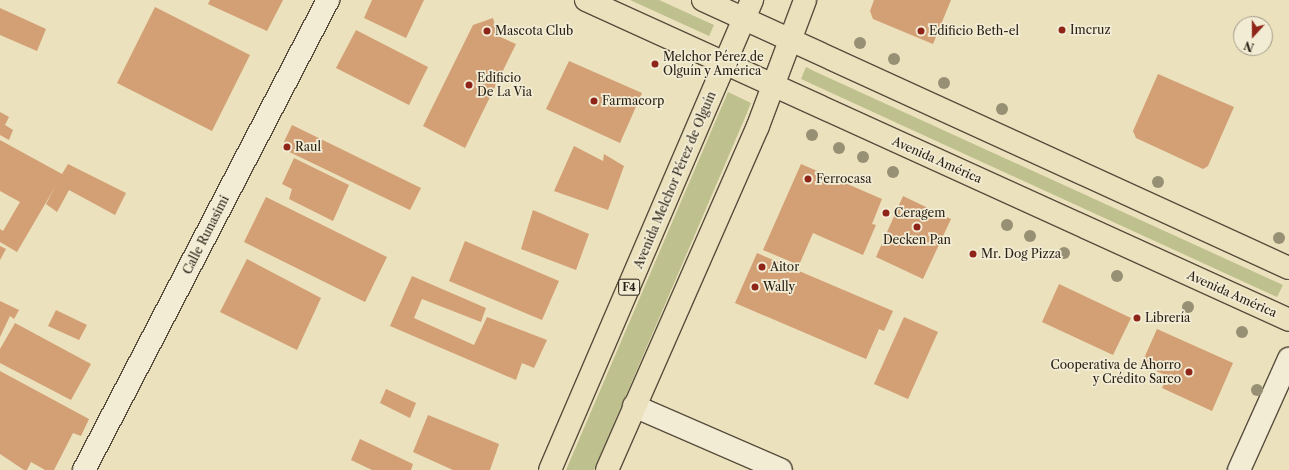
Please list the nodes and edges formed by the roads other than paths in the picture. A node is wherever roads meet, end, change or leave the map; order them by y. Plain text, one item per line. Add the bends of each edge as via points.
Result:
1 (328, 0) edge
2 (586, 0) edge
3 (704, 0) edge
4 (805, 0) edge
5 (748, 9) edge
6 (791, 38) junction
7 (724, 64) junction
8 (773, 85) junction
9 (1289, 268) edge
10 (1289, 320) edge
11 (1289, 359) edge
12 (634, 406) junction
13 (84, 470) edge
14 (550, 470) edge
15 (607, 470) edge
16 (781, 470) edge
17 (1239, 470) edge

1 - 13 street, Calle Runasimi
2 - 7 main road, Avenida América
3 - 5 main road
4 - 6 main road
5 - 6 main road
5 - 7 main road, Avenida Melchor Pérez de Olguín / F4
6 - 8 main road
6 - 9 main road
7 - 8 main road, Avenida América
7 - 14 main road, Avenida Melchor Pérez de Olguín / F4
8 - 10 main road, Avenida América
8 - 12 main road
11 - 17 street
12 - 15 main road
12 - 16 street

